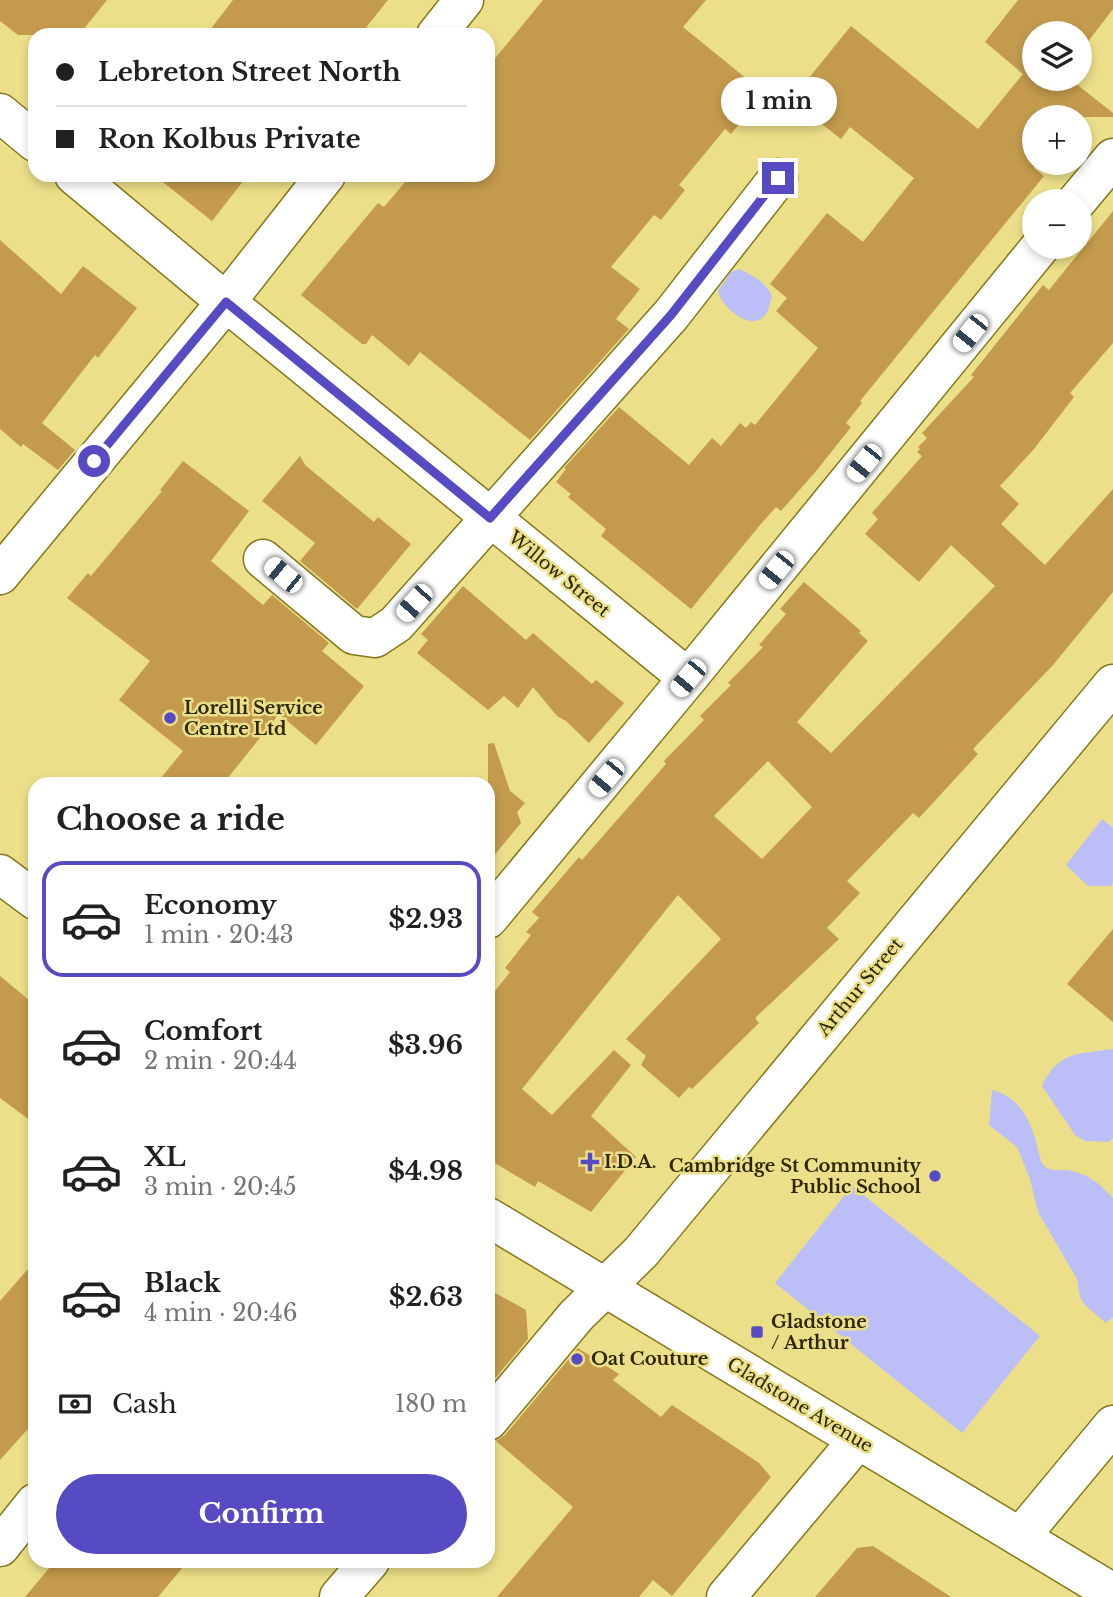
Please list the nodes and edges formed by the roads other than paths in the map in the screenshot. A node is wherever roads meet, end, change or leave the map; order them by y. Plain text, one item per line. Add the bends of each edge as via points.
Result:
1 (464, 0) edge
2 (442, 28) edge
3 (0, 113) edge
4 (28, 136) edge
5 (1113, 158) edge
6 (778, 178) dead end
7 (82, 182) edge
8 (320, 182) edge
9 (1087, 189) edge
10 (1030, 259) edge
11 (226, 302) junction
12 (490, 518) junction
13 (263, 559) dead end
14 (0, 575) edge
15 (688, 678) junction
16 (1113, 684) edge
17 (0, 874) edge
18 (28, 895) edge
19 (495, 911) edge
20 (495, 1221) edge
21 (605, 1287) junction
22 (495, 1413) edge
23 (1113, 1425) edge
24 (858, 1440) junction
25 (28, 1512) edge
26 (1020, 1537) junction
27 (0, 1547) edge
28 (364, 1568) edge
29 (1113, 1593) edge
30 (339, 1597) edge
31 (726, 1597) edge

1 - 2 street
3 - 4 street
5 - 9 street
6 - 12 street via 671,315
7 - 11 street, Willow Street
8 - 11 street
10 - 15 street
11 - 12 street, Willow Street
11 - 14 street
12 - 13 street via 396,624 375,638 354,635
12 - 15 street, Willow Street
15 - 19 street
16 - 21 street, Arthur Street via 641,1252
17 - 18 street
20 - 21 street, Gladstone Avenue
21 - 22 street, Arthur Street
21 - 24 street, Gladstone Avenue
23 - 26 street
24 - 26 street, Gladstone Avenue
24 - 31 street
25 - 27 street
26 - 29 street, Gladstone Avenue
28 - 30 street

